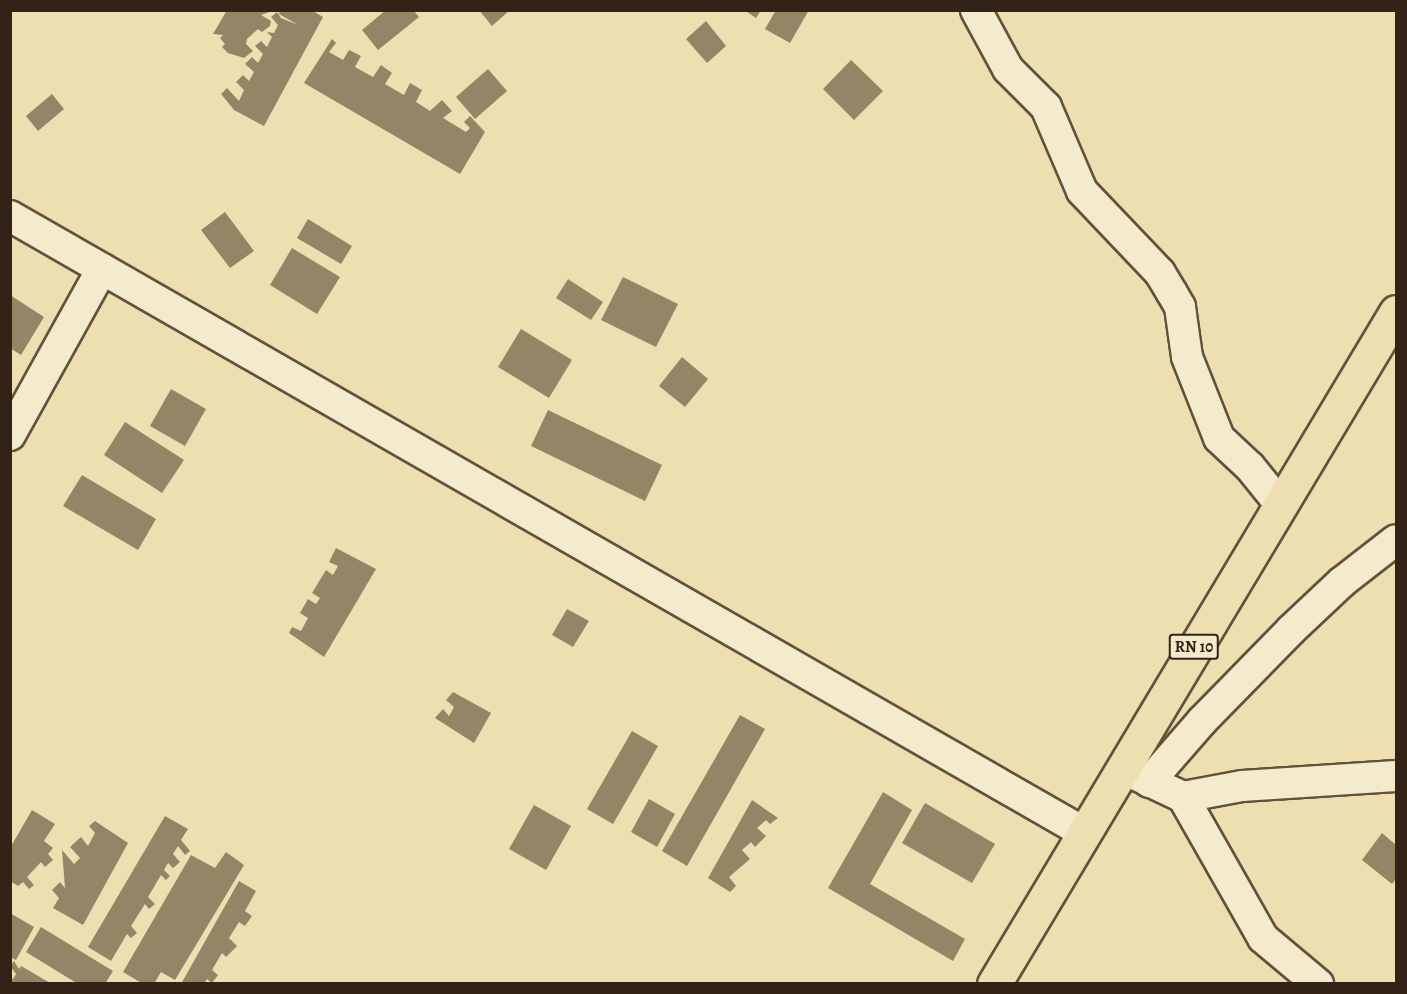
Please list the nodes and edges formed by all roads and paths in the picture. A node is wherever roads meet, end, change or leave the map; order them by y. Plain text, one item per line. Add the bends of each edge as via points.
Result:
1 (976, 10) edge
2 (10, 216) edge
3 (102, 269) junction
4 (1396, 312) edge
5 (10, 435) edge
6 (1280, 504) junction
7 (1396, 540) edge
8 (1135, 775) junction
9 (1396, 776) edge
10 (1184, 797) junction
11 (1083, 832) junction
12 (994, 984) edge
13 (1318, 984) edge

1 - 6 street via 1008,69 1046,107 1082,191 1160,273 1180,308 1187,357 1219,438 1250,466
2 - 3 street
3 - 5 street
3 - 11 street
4 - 6 main road, RN 10
6 - 8 main road, RN 10
7 - 8 street via 1342,582 1202,721
8 - 10 street
8 - 11 main road, RN 10
9 - 10 street via 1242,786
10 - 13 street via 1263,938
11 - 12 main road, RN 10

